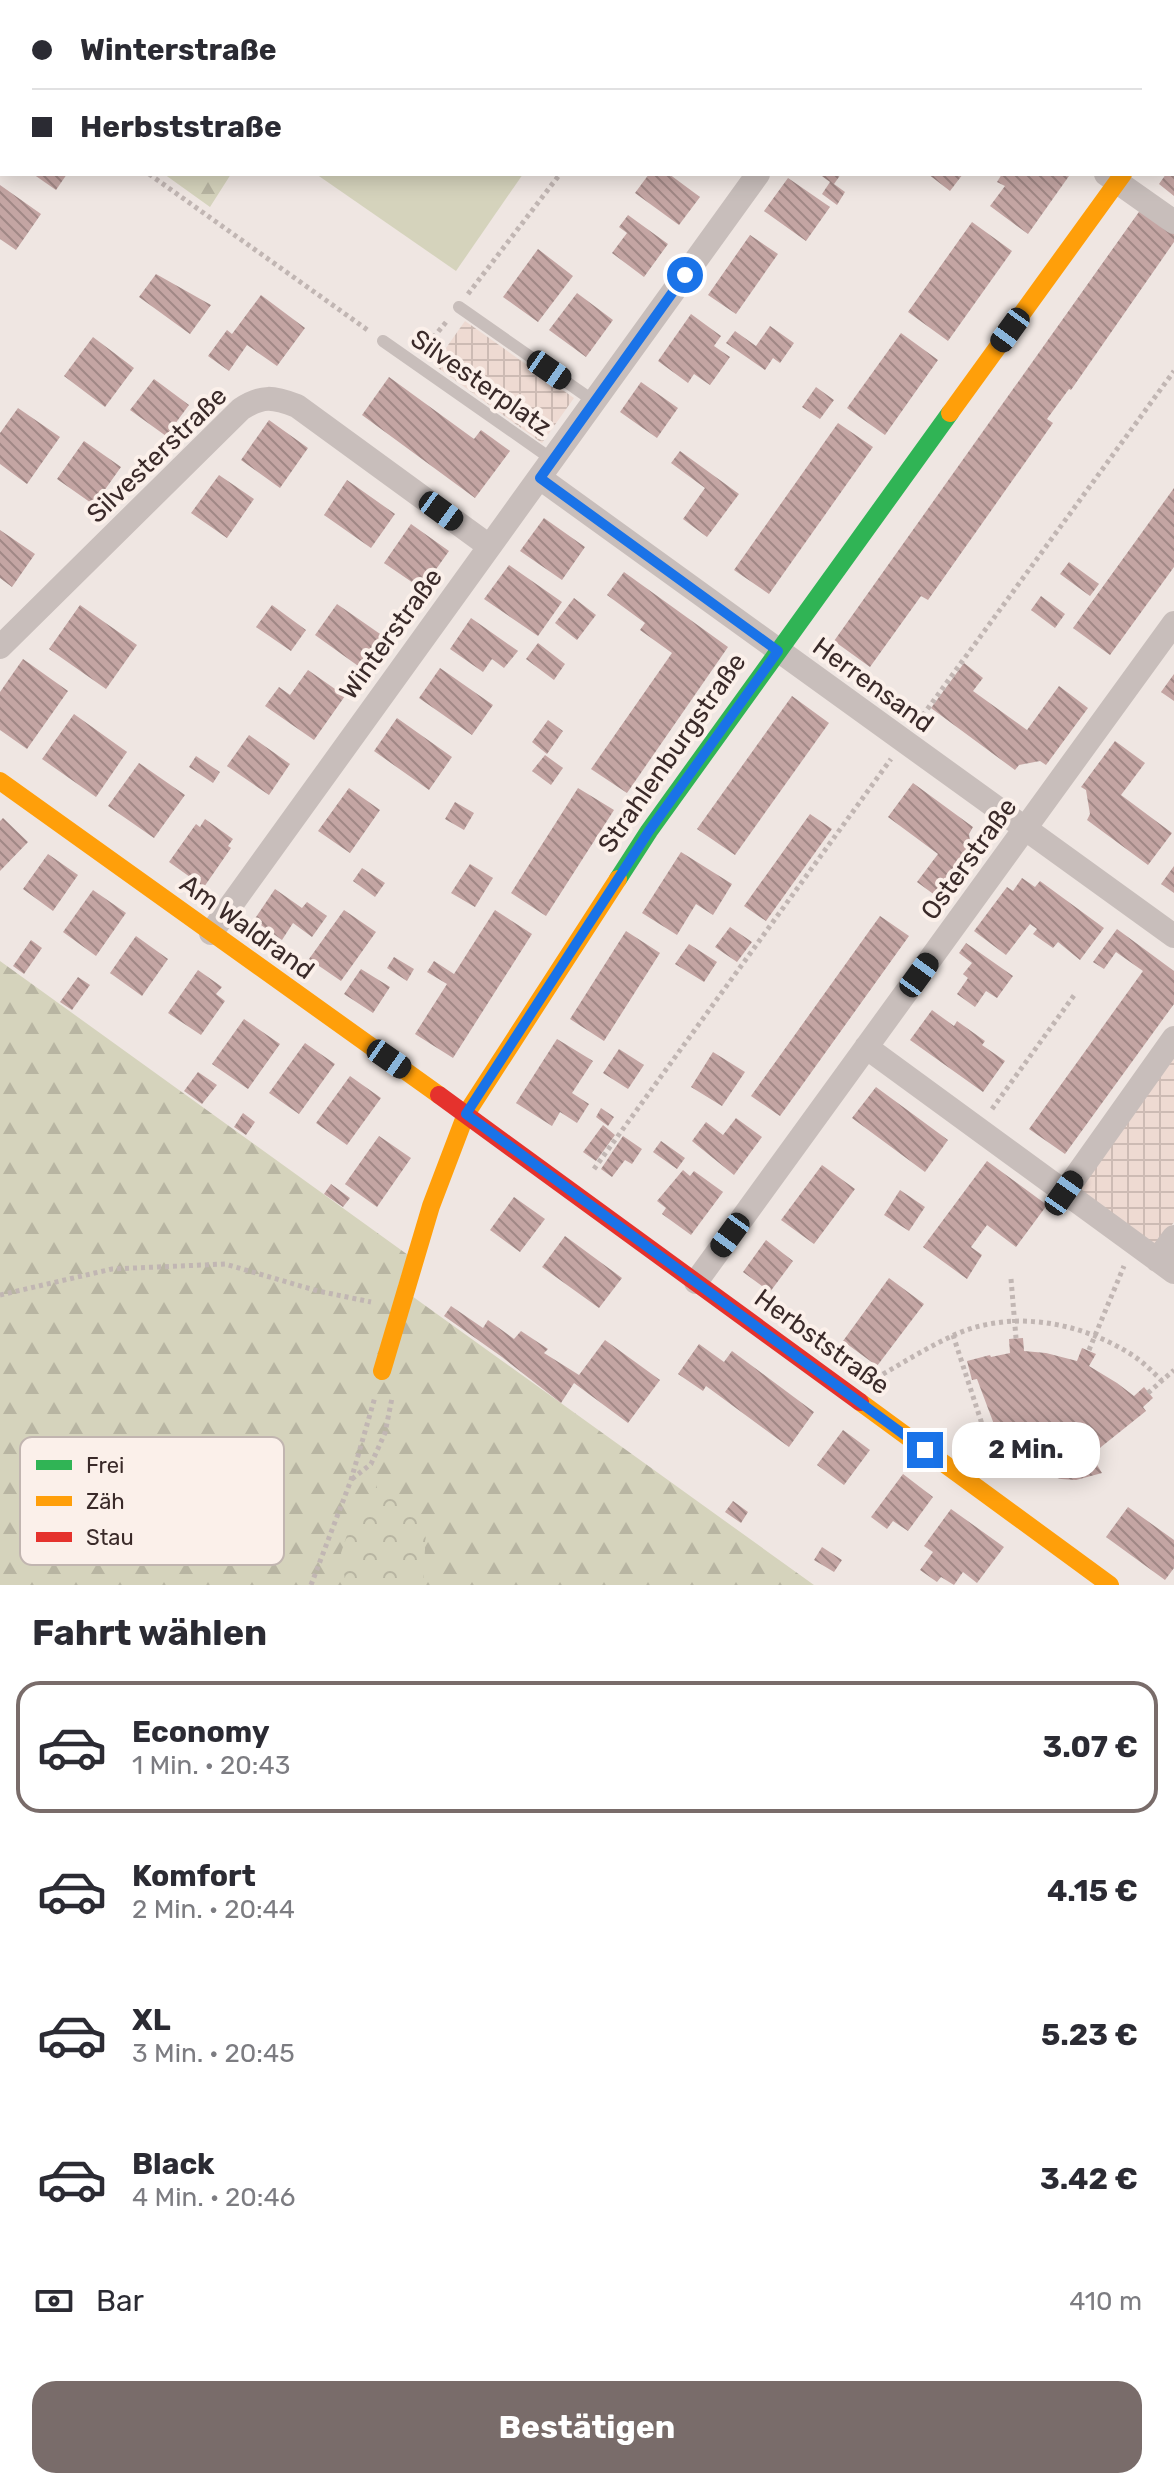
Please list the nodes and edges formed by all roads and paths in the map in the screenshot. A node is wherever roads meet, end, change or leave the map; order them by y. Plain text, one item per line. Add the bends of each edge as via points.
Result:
1 (152, 176) edge
2 (558, 176) edge
3 (757, 176) edge
4 (1115, 177) edge
5 (1174, 222) edge
6 (459, 307) junction
7 (383, 341) joint
8 (414, 363) junction
9 (1174, 371) edge
10 (595, 402) junction
11 (547, 469) junction
12 (489, 546) junction
13 (1174, 623) edge
14 (0, 647) edge
15 (778, 651) junction
16 (904, 742) junction
17 (0, 781) edge
18 (1026, 829) junction
19 (211, 933) junction
20 (1174, 936) edge
21 (1075, 994) dead end
22 (1174, 1038) edge
23 (866, 1047) junction
24 (466, 1114) junction
25 (978, 1130) junction
26 (1064, 1193) junction
27 (576, 1194) junction
28 (1174, 1237) edge
29 (1133, 1243) junction
30 (1166, 1266) edge
31 (1011, 1279) dead end
32 (696, 1282) junction
33 (0, 1295) edge
34 (400, 1308) junction
35 (1013, 1321) junction
36 (1096, 1334) junction
37 (953, 1335) junction
38 (1016, 1338) dead end
39 (1089, 1350) dead end
40 (1174, 1370) edge
41 (382, 1371) junction
42 (1162, 1381) junction
43 (1148, 1393) dead end
44 (857, 1400) junction
45 (947, 1466) junction
46 (351, 1480) junction
47 (311, 1585) edge
48 (1110, 1585) edge

1 - 7 path
2 - 6 path
3 - 10 street, Winterstraße
4 - 5 street
4 - 15 street, Strahlenburgstraße
6 - 8 path
6 - 10 lane, Silvesterplatz
7 - 8 lane, Silvesterplatz
8 - 11 lane, Silvesterplatz
9 - 16 path
10 - 11 street, Winterstraße
11 - 12 street, Winterstraße
11 - 15 street, Herrensand
12 - 14 street, Silvesterstraße via 297,406 256,399
12 - 19 street, Winterstraße
13 - 18 street, Osterstraße
15 - 16 street, Herrensand
15 - 24 street, Strahlenburgstraße via 649,831
16 - 18 street, Herrensand
16 - 27 path
17 - 19 street, Am Waldrand
18 - 20 street, Herrensand
18 - 23 street, Osterstraße
19 - 24 street, Am Waldrand
21 - 25 path
22 - 26 street
23 - 25 street
23 - 32 street, Osterstraße
24 - 27 street, Herbststraße
24 - 34 street, Strahlenburgstraße
25 - 26 street
26 - 29 street
27 - 32 street, Herbststraße
28 - 30 street
29 - 30 street
29 - 36 path
31 - 35 path
32 - 44 street, Herbststraße
33 - 34 path via 112,1269 225,1264
34 - 41 street, Strahlenburgstraße
35 - 36 path via 1054,1323
35 - 37 path
35 - 38 path
36 - 39 path
36 - 42 path via 1132,1354
37 - 44 path via 874,1379
37 - 45 path via 982,1424
40 - 42 path
41 - 46 path
41 - 46 path via 393,1401 385,1433 371,1464
42 - 43 path
44 - 45 street, Herbststraße
45 - 48 street, Herbststraße
46 - 47 path

